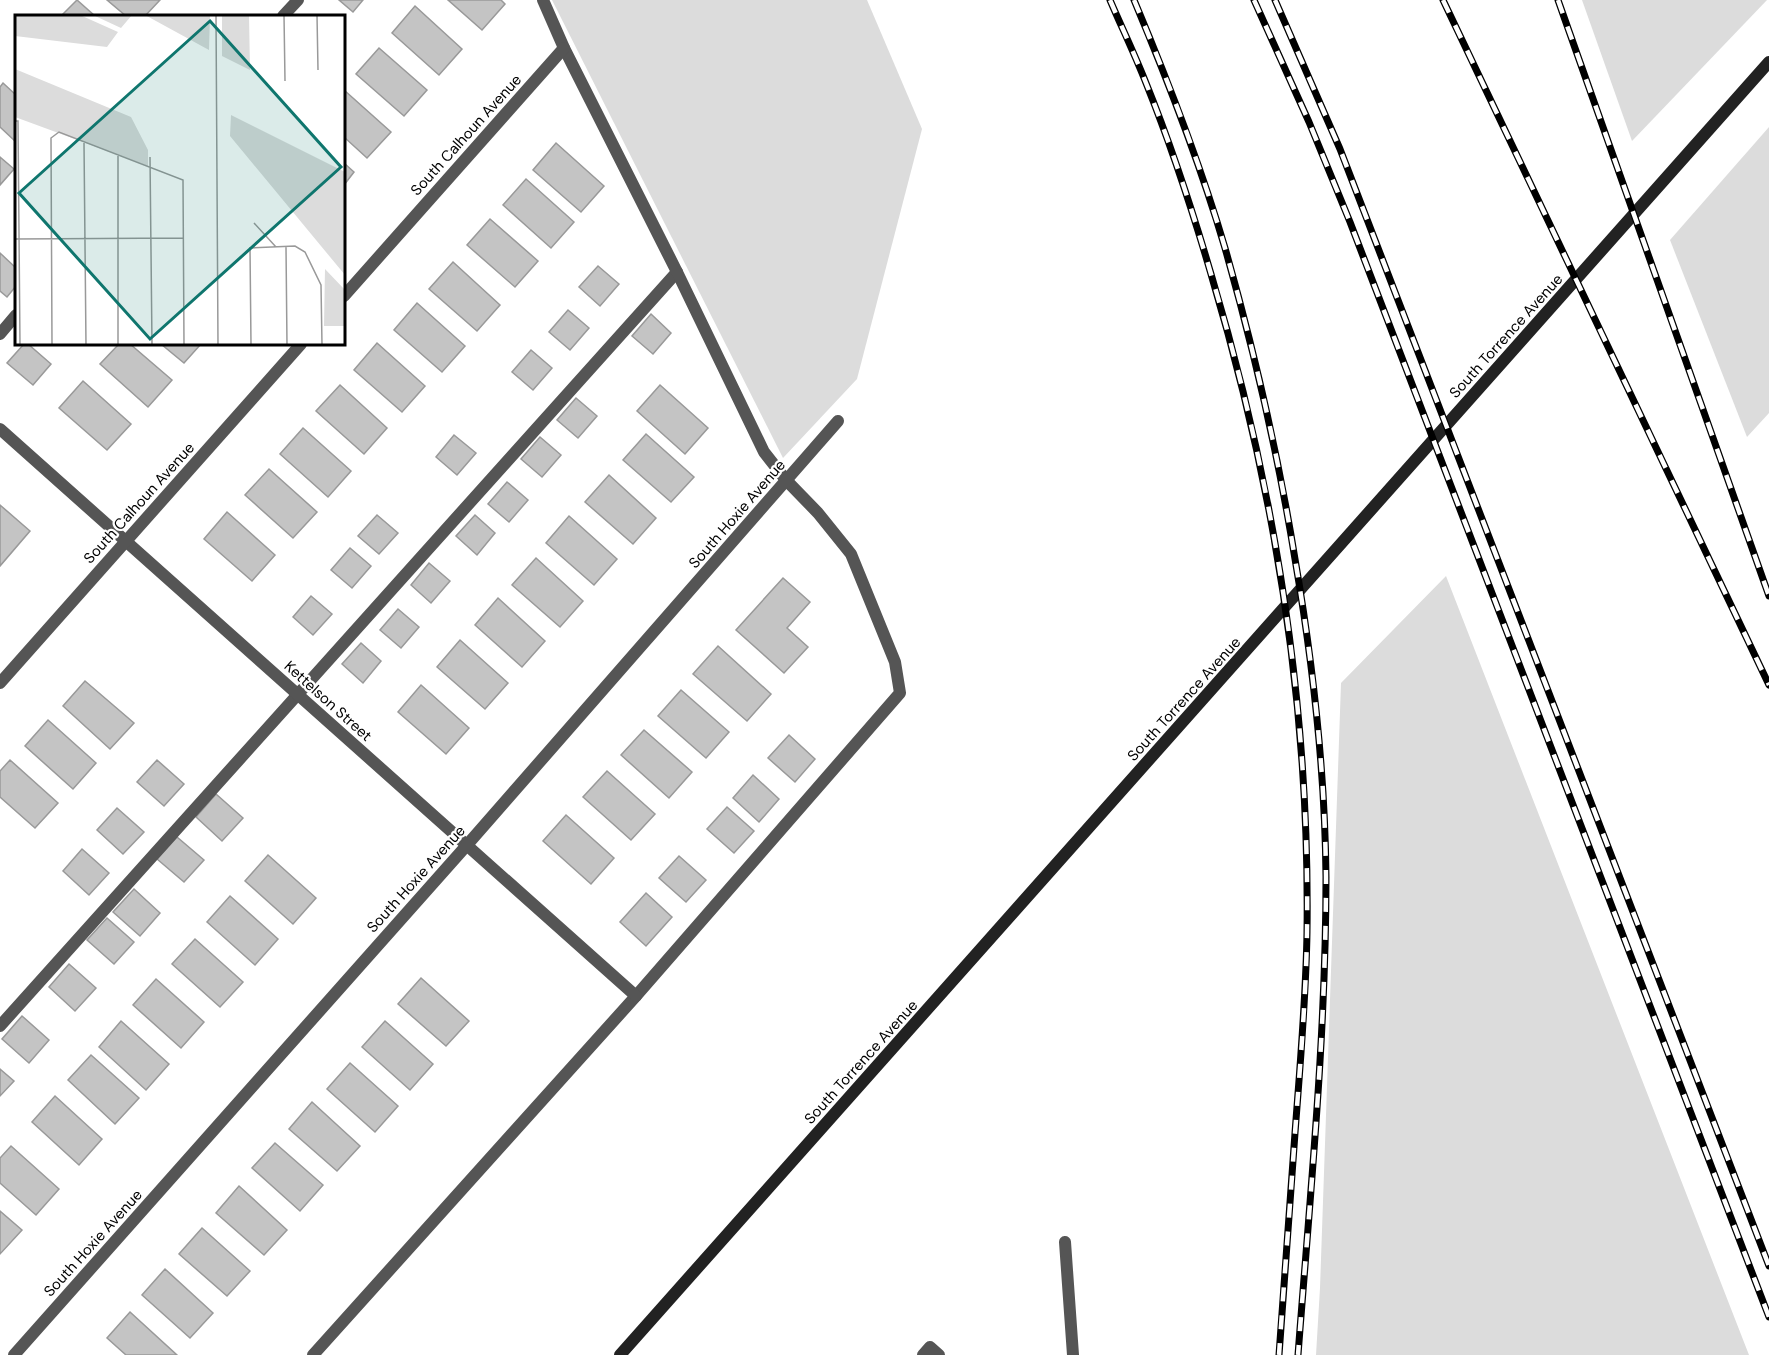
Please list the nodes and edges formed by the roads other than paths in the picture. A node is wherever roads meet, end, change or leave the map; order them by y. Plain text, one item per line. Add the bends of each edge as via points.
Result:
1 (298, 0) edge
2 (543, 0) edge
3 (284, 15) edge
4 (564, 48) junction
5 (1769, 62) edge
6 (676, 272) junction
7 (345, 295) edge
8 (15, 316) edge
9 (0, 334) edge
10 (300, 345) edge
11 (838, 421) dead end
12 (0, 429) edge
13 (786, 480) junction
14 (126, 541) junction
15 (0, 683) edge
16 (298, 695) junction
17 (467, 845) junction
18 (636, 996) junction
19 (0, 1026) edge
20 (1065, 1242) dead end
21 (14, 1355) edge
22 (313, 1355) edge
23 (620, 1355) edge
24 (923, 1355) edge
25 (939, 1355) edge
26 (1073, 1355) edge

1 - 3 street
2 - 4 street
4 - 6 street
4 - 7 street, South Calhoun Avenue
5 - 23 main road, South Torrence Avenue
6 - 13 street via 764,452
6 - 16 street
8 - 9 street
10 - 14 street, South Calhoun Avenue
11 - 13 street, South Hoxie Avenue
12 - 14 street, Kettelson Street
13 - 17 street, South Hoxie Avenue
13 - 18 street via 851,554 895,662 900,693
14 - 15 street, South Calhoun Avenue
14 - 16 street, Kettelson Street
16 - 17 street, Kettelson Street
16 - 19 street
17 - 18 street, Kettelson Street
17 - 21 street, South Hoxie Avenue
18 - 22 street
20 - 26 street
24 - 25 street via 930,1347

